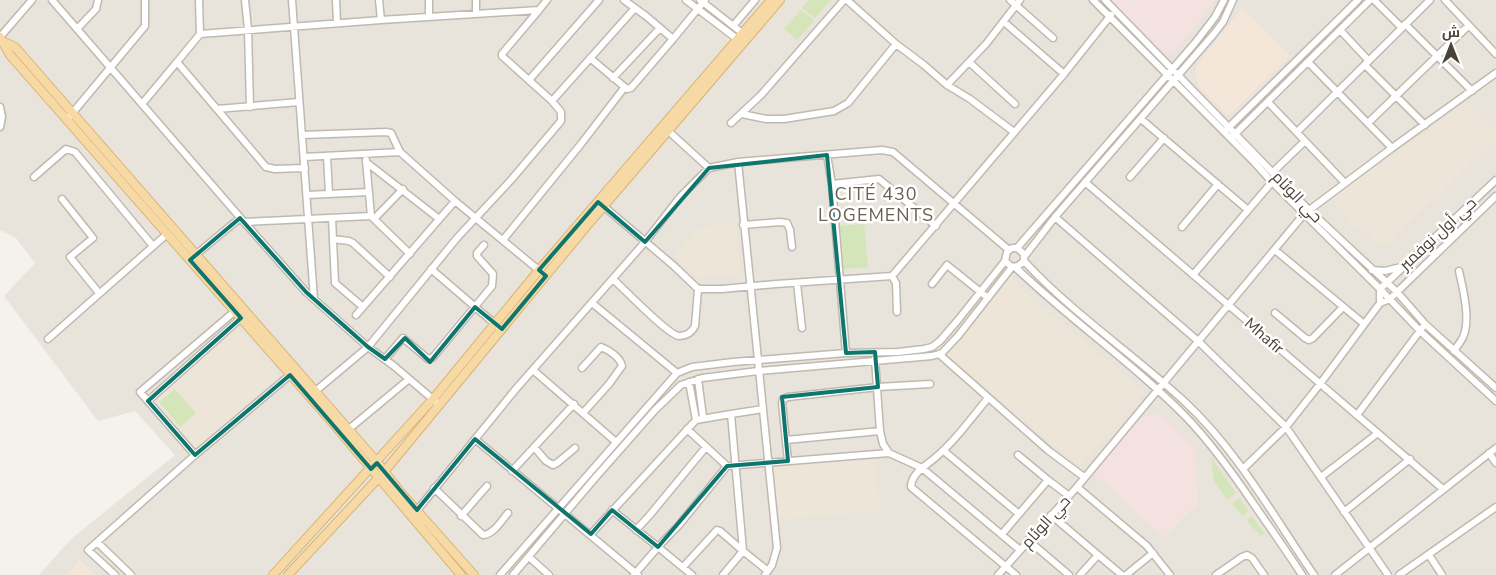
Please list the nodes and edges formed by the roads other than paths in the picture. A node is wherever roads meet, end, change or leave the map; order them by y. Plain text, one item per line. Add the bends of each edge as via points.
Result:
1 (32, 0) edge
2 (52, 0) edge
3 (98, 0) edge
4 (145, 0) edge
5 (199, 0) edge
6 (246, 0) edge
7 (292, 0) edge
8 (336, 0) edge
9 (379, 0) edge
10 (429, 0) edge
11 (476, 0) edge
12 (547, 0) edge
13 (599, 0) edge
14 (624, 0) edge
15 (686, 0) edge
16 (755, 0) edge
17 (771, 0) edge
18 (780, 0) edge
19 (845, 0) edge
20 (1093, 0) edge
21 (1105, 0) edge
22 (1224, 0) edge
23 (1233, 0) edge
24 (1370, 0) edge
25 (1374, 0) edge
26 (1430, 0) edge
27 (1445, 0) edge
28 (703, 1) edge
29 (1355, 1) edge
30 (1015, 2) edge
31 (635, 8) junction
32 (698, 9) junction
33 (539, 10) junction
34 (1115, 10) junction
35 (476, 14) junction
36 (1110, 16) junction
37 (429, 17) junction
38 (381, 20) junction
39 (1004, 22) junction
40 (337, 23) junction
41 (294, 26) junction
42 (733, 26) junction
43 (1404, 26) junction
44 (1468, 26) junction
45 (660, 28) junction
46 (77, 29) junction
47 (248, 29) junction
48 (1340, 30) junction
49 (200, 34) junction
50 (743, 38) junction
51 (1054, 38) dead end
52 (1, 39) edge
53 (673, 39) junction
54 (896, 44) junction
55 (1496, 54) edge
56 (1437, 55) junction
57 (590, 58) junction
58 (177, 62) junction
59 (969, 62) junction
60 (1308, 62) junction
61 (1367, 63) junction
62 (110, 68) junction
63 (1169, 71) junction
64 (1496, 73) edge
65 (1064, 74) junction
66 (1178, 75) junction
67 (613, 78) junction
68 (529, 80) junction
69 (1173, 81) junction
70 (946, 85) junction
71 (624, 88) junction
72 (1337, 91) junction
73 (1472, 92) junction
74 (1396, 95) junction
75 (552, 101) junction
76 (299, 102) junction
77 (1268, 102) junction
78 (142, 104) junction
79 (1015, 104) dead end
80 (0, 107) edge
81 (250, 107) junction
82 (218, 109) junction
83 (73, 113) junction
84 (742, 114) junction
85 (66, 119) junction
86 (1141, 119) junction
87 (731, 123) dead end
88 (1368, 123) junction
89 (1425, 125) junction
90 (0, 127) edge
91 (666, 128) junction
92 (1226, 129) junction
93 (1014, 132) junction
94 (1297, 132) junction
95 (302, 135) junction
96 (1233, 136) junction
97 (1164, 138) junction
98 (1305, 141) junction
99 (1392, 148) junction
100 (400, 152) junction
101 (827, 154) junction
102 (327, 156) junction
103 (304, 157) junction
104 (365, 158) junction
105 (738, 162) junction
106 (305, 168) junction
107 (709, 168) junction
108 (1273, 172) junction
109 (34, 177) dead end
110 (1130, 177) dead end
111 (1496, 180) edge
112 (1085, 182) junction
113 (1272, 182) junction
114 (1345, 183) junction
115 (832, 184) junction
116 (1218, 184) junction
117 (403, 189) junction
118 (369, 192) junction
119 (330, 194) junction
120 (307, 195) junction
121 (1496, 196) edge
122 (62, 199) dead end
123 (455, 200) junction
124 (954, 204) junction
125 (601, 205) junction
126 (1248, 210) junction
127 (1306, 212) junction
128 (157, 217) junction
129 (1055, 217) junction
130 (308, 218) junction
131 (332, 218) junction
132 (373, 218) junction
133 (438, 218) junction
134 (476, 218) junction
135 (242, 220) junction
136 (743, 225) junction
137 (936, 226) junction
138 (1182, 227) dead end
139 (167, 234) junction
140 (333, 239) junction
141 (503, 240) junction
142 (645, 242) junction
143 (484, 244) dead end
144 (153, 246) junction
145 (792, 247) dead end
146 (1017, 248) junction
147 (1009, 250) junction
148 (1275, 250) junction
149 (197, 254) junction
150 (410, 254) junction
151 (1024, 259) junction
152 (190, 260) junction
153 (1005, 261) junction
154 (1404, 266) junction
155 (1014, 267) junction
156 (431, 269) junction
157 (539, 270) junction
158 (1372, 270) junction
159 (1459, 271) dead end
160 (1193, 275) junction
161 (546, 276) junction
162 (892, 276) junction
163 (390, 277) junction
164 (613, 279) junction
165 (840, 280) junction
166 (797, 282) junction
167 (1386, 283) junction
168 (932, 284) dead end
169 (750, 286) junction
170 (698, 289) junction
171 (1380, 289) junction
172 (980, 291) junction
173 (1397, 292) junction
174 (99, 293) junction
175 (988, 298) junction
176 (314, 299) junction
177 (1390, 299) junction
178 (592, 303) junction
179 (1380, 303) junction
180 (1228, 305) junction
181 (363, 307) junction
182 (475, 307) junction
183 (1343, 307) junction
184 (235, 311) junction
185 (897, 312) dead end
186 (1275, 313) dead end
187 (356, 315) dead end
188 (241, 318) junction
189 (1364, 324) junction
190 (1425, 324) junction
191 (499, 327) junction
192 (802, 328) dead end
193 (1420, 331) junction
194 (48, 339) dead end
195 (1198, 341) junction
196 (368, 347) junction
197 (1454, 351) junction
198 (874, 352) junction
199 (846, 353) junction
200 (939, 354) junction
201 (385, 359) junction
202 (758, 361) junction
203 (875, 362) junction
204 (582, 368) dead end
205 (533, 370) junction
206 (758, 370) junction
207 (677, 373) junction
208 (290, 374) junction
209 (698, 379) junction
210 (408, 380) junction
211 (689, 382) junction
212 (1163, 383) junction
213 (930, 384) dead end
214 (1320, 384) junction
215 (878, 387) junction
216 (1496, 388) edge
217 (1157, 390) junction
218 (312, 394) junction
219 (988, 398) junction
220 (148, 401) junction
221 (1496, 401) edge
222 (436, 402) junction
223 (574, 404) junction
224 (763, 409) junction
225 (583, 413) junction
226 (731, 414) junction
227 (1357, 415) junction
228 (700, 418) junction
229 (1286, 427) junction
230 (349, 429) junction
231 (687, 429) junction
232 (880, 431) junction
233 (1378, 433) junction
234 (475, 439) junction
235 (786, 440) junction
236 (616, 442) junction
237 (534, 447) junction
238 (706, 447) junction
239 (575, 448) dead end
240 (1496, 448) edge
241 (944, 451) junction
242 (889, 453) junction
243 (1489, 453) junction
244 (195, 455) junction
245 (1018, 455) dead end
246 (1410, 460) junction
247 (788, 461) junction
248 (377, 462) junction
249 (769, 463) junction
250 (1496, 463) edge
251 (735, 465) junction
252 (727, 466) junction
253 (922, 468) junction
254 (370, 469) junction
255 (1243, 469) junction
256 (512, 472) junction
257 (382, 475) junction
258 (1084, 477) junction
259 (1321, 477) junction
260 (1048, 480) junction
261 (486, 486) dead end
262 (1077, 487) junction
263 (434, 488) junction
264 (1443, 489) junction
265 (1069, 496) junction
266 (1496, 507) edge
267 (558, 508) junction
268 (612, 510) junction
269 (1344, 512) junction
270 (414, 513) junction
271 (508, 513) dead end
272 (565, 514) junction
273 (1019, 514) junction
274 (1051, 515) junction
275 (460, 516) junction
276 (636, 530) junction
277 (590, 534) junction
278 (1002, 534) junction
279 (1028, 540) junction
280 (97, 542) junction
281 (658, 547) junction
282 (1369, 548) junction
283 (1020, 550) junction
284 (743, 552) junction
285 (1153, 553) junction
286 (1098, 554) junction
287 (1428, 555) junction
288 (529, 556) junction
289 (1006, 566) junction
290 (683, 567) junction
291 (767, 573) edge
292 (636, 574) edge
293 (115, 575) edge
294 (131, 575) edge
295 (273, 575) edge
296 (288, 575) edge
297 (462, 575) edge
298 (474, 575) edge
299 (500, 575) edge
300 (513, 575) edge
301 (549, 575) edge
302 (692, 575) edge
303 (723, 575) edge
304 (998, 575) edge
305 (1016, 575) edge
306 (1069, 575) edge
307 (1080, 575) edge
308 (1122, 575) edge
309 (1126, 575) edge
310 (1170, 575) edge
311 (1216, 575) edge
312 (1264, 575) edge
313 (1302, 575) edge
314 (1314, 575) edge
315 (1336, 575) edge
316 (1388, 575) edge
317 (1399, 575) edge
318 (1442, 575) edge

1 - 52 street
2 - 46 street
3 - 46 street via 96,9
4 - 62 street via 145,26
5 - 49 street
6 - 47 street
7 - 41 street
8 - 40 street
9 - 38 street
10 - 37 street
11 - 35 street
12 - 33 street
13 - 68 street
14 - 31 street
15 - 32 street
16 - 42 street
17 - 50 main road
18 - 50 main road
19 - 54 street
19 - 84 street
20 - 36 street, حي الوئام
21 - 34 street, حي الوئام
22 - 63 street via 1208,27
23 - 66 street via 1218,28
24 - 48 street
25 - 43 street
26 - 43 street
27 - 44 street
28 - 32 street
28 - 42 street
29 - 92 street
30 - 39 street
30 - 51 street
31 - 45 street
31 - 57 street
32 - 50 street
32 - 53 street
33 - 35 street
33 - 68 street via 502,54
34 - 36 street
34 - 63 street, حي الوئام
35 - 37 street
36 - 63 street, حي الوئام
36 - 65 street
37 - 38 street
38 - 40 street
39 - 59 street
39 - 65 street
40 - 41 street
41 - 47 street
41 - 76 street
42 - 50 street
43 - 56 street
43 - 61 street
44 - 55 street
44 - 56 street
45 - 53 street
45 - 67 street
46 - 62 street
47 - 49 street
47 - 81 street
48 - 60 street
48 - 61 street
49 - 58 street
50 - 91 main road
52 - 83 main road via 15,47
52 - 85 main road via 10,55
53 - 71 street via 631,88
54 - 70 street
54 - 84 street via 848,103 834,111 766,119
56 - 73 street
56 - 74 street
57 - 67 street
57 - 75 street
58 - 78 street
58 - 82 street
59 - 70 street
59 - 79 street
60 - 72 street
60 - 77 street
61 - 72 street
61 - 74 street
62 - 78 street
62 - 83 street
63 - 66 street, حي الوئام
63 - 69 street, حي الوئام
63 - 146 street
64 - 73 street
65 - 93 street
66 - 69 street
66 - 92 street, حي الوئام
67 - 71 street
68 - 75 street
69 - 86 street
69 - 92 street, حي الوئام
70 - 93 street
71 - 141 street
72 - 88 street
72 - 94 street
73 - 89 street
74 - 88 street
74 - 89 street
75 - 134 street via 561,112 561,121
76 - 81 street
76 - 95 street
77 - 94 street
77 - 96 street
78 - 135 street
80 - 90 street
81 - 82 street
82 - 106 street via 266,167
83 - 85 street
83 - 128 main road
84 - 87 street
85 - 128 main road
86 - 97 street
86 - 112 street
88 - 99 street
89 - 99 street
91 - 107 street
91 - 125 main road
92 - 96 street, حي الوئام
93 - 124 street
94 - 98 street
95 - 100 street via 386,132 391,133
95 - 103 street
96 - 108 street, حي الوئام
96 - 113 street, حي الوئام
97 - 110 street
97 - 116 street
98 - 108 street
98 - 114 street
99 - 114 street
100 - 104 street
100 - 123 street
101 - 105 street
101 - 115 street
101 - 124 street via 893,152
102 - 103 street
102 - 104 street
102 - 119 street
103 - 106 street
104 - 117 street
104 - 118 street
105 - 107 street
105 - 136 street
106 - 120 street
107 - 142 street via 680,197
108 - 127 street, حي الوئام
109 - 144 street via 66,150 75,152
111 - 154 street, حي أول نوفمبر
112 - 129 street
112 - 160 street, Mhafir
113 - 126 street
113 - 127 street, حي الوئام
114 - 127 street
115 - 137 street via 879,179
115 - 165 street
116 - 126 street
116 - 138 street
117 - 132 street
117 - 133 street
118 - 119 street
118 - 132 street
119 - 120 street
120 - 130 street
121 - 173 street, حي أول نوفمبر
122 - 174 street via 93,238 70,257
123 - 133 street
123 - 134 street
124 - 137 street
124 - 147 street
125 - 142 street
125 - 157 main road
125 - 161 main road
126 - 160 street
127 - 148 street, حي الوئام
127 - 158 street, حي الوئام
127 - 171 street, حي الوئام
128 - 139 main road
128 - 149 main road
129 - 151 street
129 - 195 street
130 - 131 street
130 - 135 street
130 - 176 street
131 - 132 street
131 - 140 street
132 - 150 street
133 - 150 street
134 - 141 street
134 - 156 street
135 - 149 street
135 - 176 street
136 - 145 street via 787,223
136 - 169 street
137 - 162 street
139 - 144 street
139 - 152 main road
140 - 163 street via 353,243
140 - 181 street via 335,283
141 - 157 street
142 - 164 street
142 - 170 street
143 - 182 street via 477,256 494,278 492,286
144 - 174 street
146 - 147 street
146 - 151 street
147 - 153 street
148 - 180 street, حي الوئام
148 - 183 street
149 - 152 street
149 - 218 main road
150 - 163 street
151 - 155 street via 1021,265
151 - 212 street via 1075,309
152 - 184 main road
153 - 155 street
153 - 172 street
154 - 158 street via 1385,271
154 - 167 street, حي أول نوفمبر
155 - 175 street
155 - 217 street
156 - 182 street
156 - 196 street
157 - 161 street
157 - 191 main road
158 - 167 street, حي الوئام
159 - 197 street via 1465,297 1466,328
160 - 180 street, Mhafir
161 - 191 main road
162 - 165 street
162 - 185 street via 896,283
163 - 181 street
164 - 170 street via 677,336 686,335 695,326
164 - 178 street
165 - 166 street
165 - 199 street
166 - 169 street
166 - 192 street
167 - 171 street, حي أول نوفمبر
167 - 173 street, حي الوئام
168 - 172 street via 947,266
169 - 170 street
169 - 202 street
171 - 177 street, حي الوئام
171 - 179 street
172 - 175 street
172 - 198 street via 932,347
173 - 177 street, حي أول نوفمبر
173 - 190 street, حي الوئام
174 - 194 street
175 - 200 street
176 - 196 street
177 - 179 street
177 - 193 street, حي الوئام
178 - 205 street
178 - 207 street
179 - 189 street
180 - 195 street, حي الوئام
180 - 214 street, Mhafir
181 - 187 street
182 - 191 street
182 - 201 street via 432,358 428,359 403,338
183 - 186 street via 1309,340
183 - 189 street
184 - 188 main road
184 - 220 street via 140,392
188 - 208 main road
188 - 220 street
189 - 214 street
190 - 193 street
190 - 197 street, حي الوئام
191 - 222 main road
193 - 221 street, حي الوئام
193 - 227 street
195 - 212 street, حي الوئام
195 - 229 street
196 - 201 street
196 - 218 street
197 - 216 street, حي الوئام
198 - 199 street
198 - 203 street
199 - 202 street
200 - 203 street
200 - 219 street
201 - 210 street
202 - 206 street
202 - 207 street via 701,366
203 - 206 street
203 - 215 street
204 - 225 street via 601,347 616,356 622,366
205 - 223 street
205 - 234 street
206 - 209 street
206 - 224 street
207 - 236 street
208 - 218 main road
208 - 244 street
209 - 211 street
209 - 228 street
210 - 222 street
210 - 230 street
211 - 228 street
211 - 272 street via 681,385 655,410
212 - 217 street, حي الوئام
212 - 255 street via 1206,423
213 - 215 street
214 - 227 street, Mhafir
214 - 229 street
215 - 232 street
215 - 235 street via 784,399
217 - 258 street, حي الوئام
217 - 313 street via 1211,444
218 - 230 main road
218 - 254 main road
219 - 241 street
219 - 258 street
220 - 244 street
222 - 248 main road
222 - 257 main road
223 - 225 street
223 - 237 street
224 - 226 street
224 - 249 street
225 - 236 street
226 - 228 street
226 - 251 street
227 - 233 street, Mhafir
228 - 231 street
229 - 255 street
229 - 259 street
230 - 248 main road
231 - 238 street
231 - 268 street
232 - 235 street
232 - 242 street
233 - 246 street, Mhafir
233 - 259 street
234 - 256 street
234 - 263 street
235 - 247 street
236 - 267 street
237 - 239 street via 553,465
237 - 256 street
238 - 252 street
238 - 276 street
240 - 243 street
241 - 253 street
241 - 273 street
242 - 247 street
242 - 253 street
243 - 250 street
243 - 264 street
244 - 280 street
245 - 260 street
246 - 264 street, Mhafir
246 - 269 street
247 - 249 street
248 - 254 main road
248 - 257 main road
249 - 251 street
249 - 291 street via 777,548
251 - 252 street
251 - 284 street
252 - 281 street
253 - 278 street
253 - 289 street via 912,480 911,487
254 - 257 main road
254 - 295 main road
255 - 314 street
256 - 267 street
257 - 270 main road
257 - 296 main road
258 - 262 street, حي الوئام
259 - 269 street
260 - 265 street
260 - 273 street
261 - 275 street
262 - 265 street, حي الوئام
262 - 285 street
263 - 270 street
263 - 275 street
264 - 282 street
265 - 274 street, حي الوئام
266 - 287 street
267 - 272 street
267 - 299 street
268 - 276 street
268 - 277 street
269 - 282 street
270 - 297 main road
270 - 298 main road
271 - 275 street via 494,530 483,535
272 - 277 street
272 - 288 street
273 - 278 street
274 - 279 street, حي الوئام
274 - 286 street
276 - 281 street
277 - 292 street
278 - 283 street
279 - 283 street, حي الوئام
279 - 306 street
280 - 293 street via 88,550
280 - 294 street
281 - 290 street
281 - 292 street
282 - 315 street
282 - 316 street
283 - 289 street, حي الوئام
284 - 290 street via 717,530
284 - 291 street
284 - 303 street
285 - 309 street
285 - 310 street
286 - 307 street
286 - 308 street
287 - 317 street
287 - 318 street
288 - 300 street
288 - 301 street
289 - 304 street, حي الوئام
289 - 305 street
290 - 302 street
311 - 312 street via 1247,555

